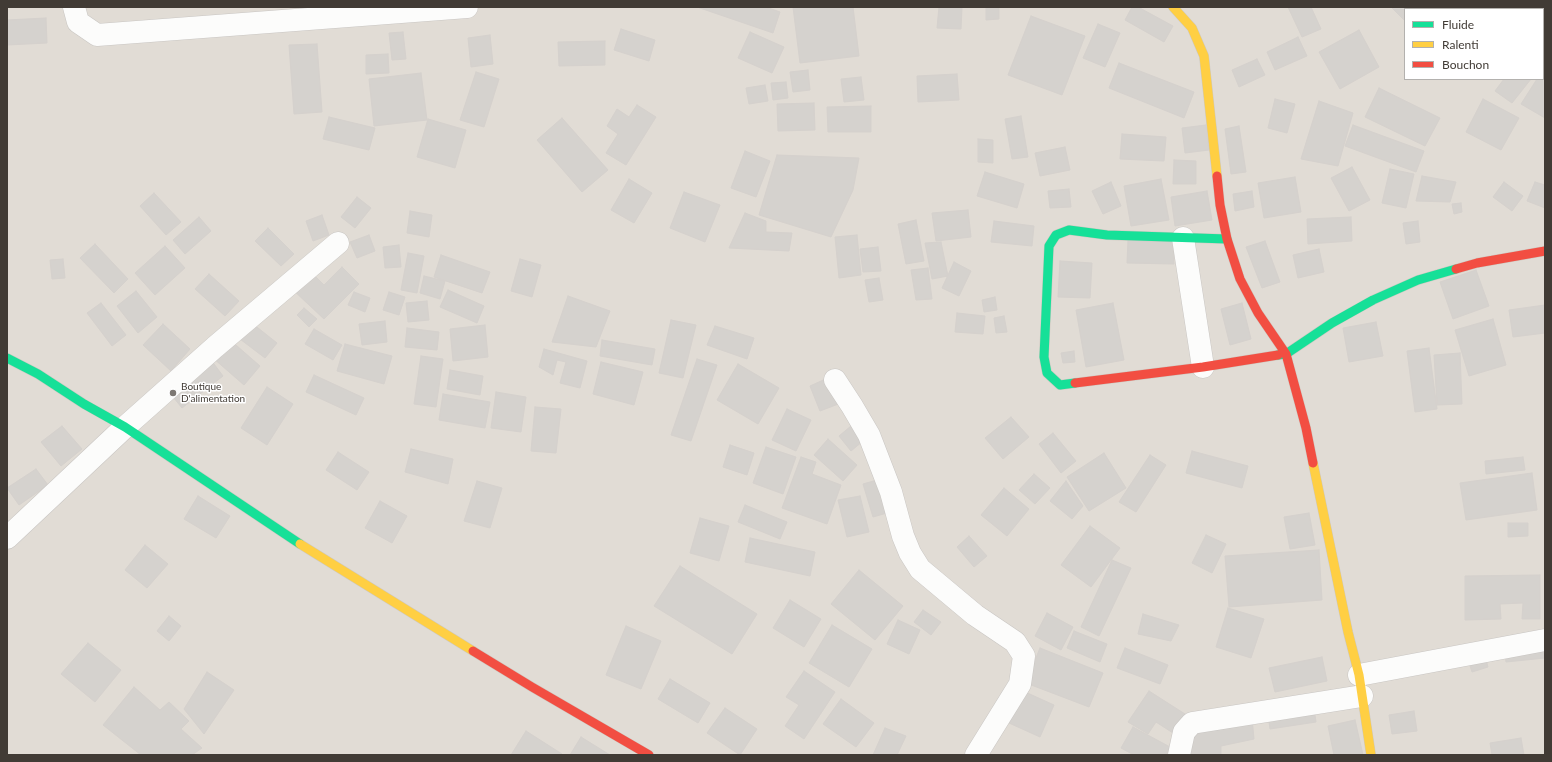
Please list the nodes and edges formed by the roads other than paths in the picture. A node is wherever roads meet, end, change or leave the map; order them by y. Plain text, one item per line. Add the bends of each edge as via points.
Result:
1 (74, 7) edge
2 (467, 7) edge
3 (1173, 7) edge
4 (1183, 238) junction
5 (1227, 239) junction
6 (338, 243) dead end
7 (1545, 251) edge
8 (1286, 354) junction
9 (7, 358) edge
10 (1202, 367) junction
11 (835, 380) dead end
12 (125, 427) junction
13 (7, 538) edge
14 (1545, 640) edge
15 (1361, 685) junction
16 (650, 755) edge
17 (976, 755) edge
18 (1179, 755) edge
19 (1371, 755) edge

1 - 2 street via 78,22 97,35
3 - 5 street via 1192,28 1204,56 1220,206
4 - 5 street
4 - 10 street
4 - 10 street via 1107,235 1068,230 1056,235 1049,246 1044,357 1047,373 1060,385
5 - 8 street via 1240,279 1258,313
6 - 12 street
7 - 8 street via 1477,263 1418,280 1339,319
8 - 10 street
8 - 15 street via 1306,428
9 - 12 street
11 - 17 street via 869,435 891,492 903,536 920,569 975,615 1016,642 1024,656 1020,684
12 - 13 street
12 - 16 street via 280,532 532,687
14 - 15 street
15 - 18 street via 1192,723 1184,732
15 - 19 street

